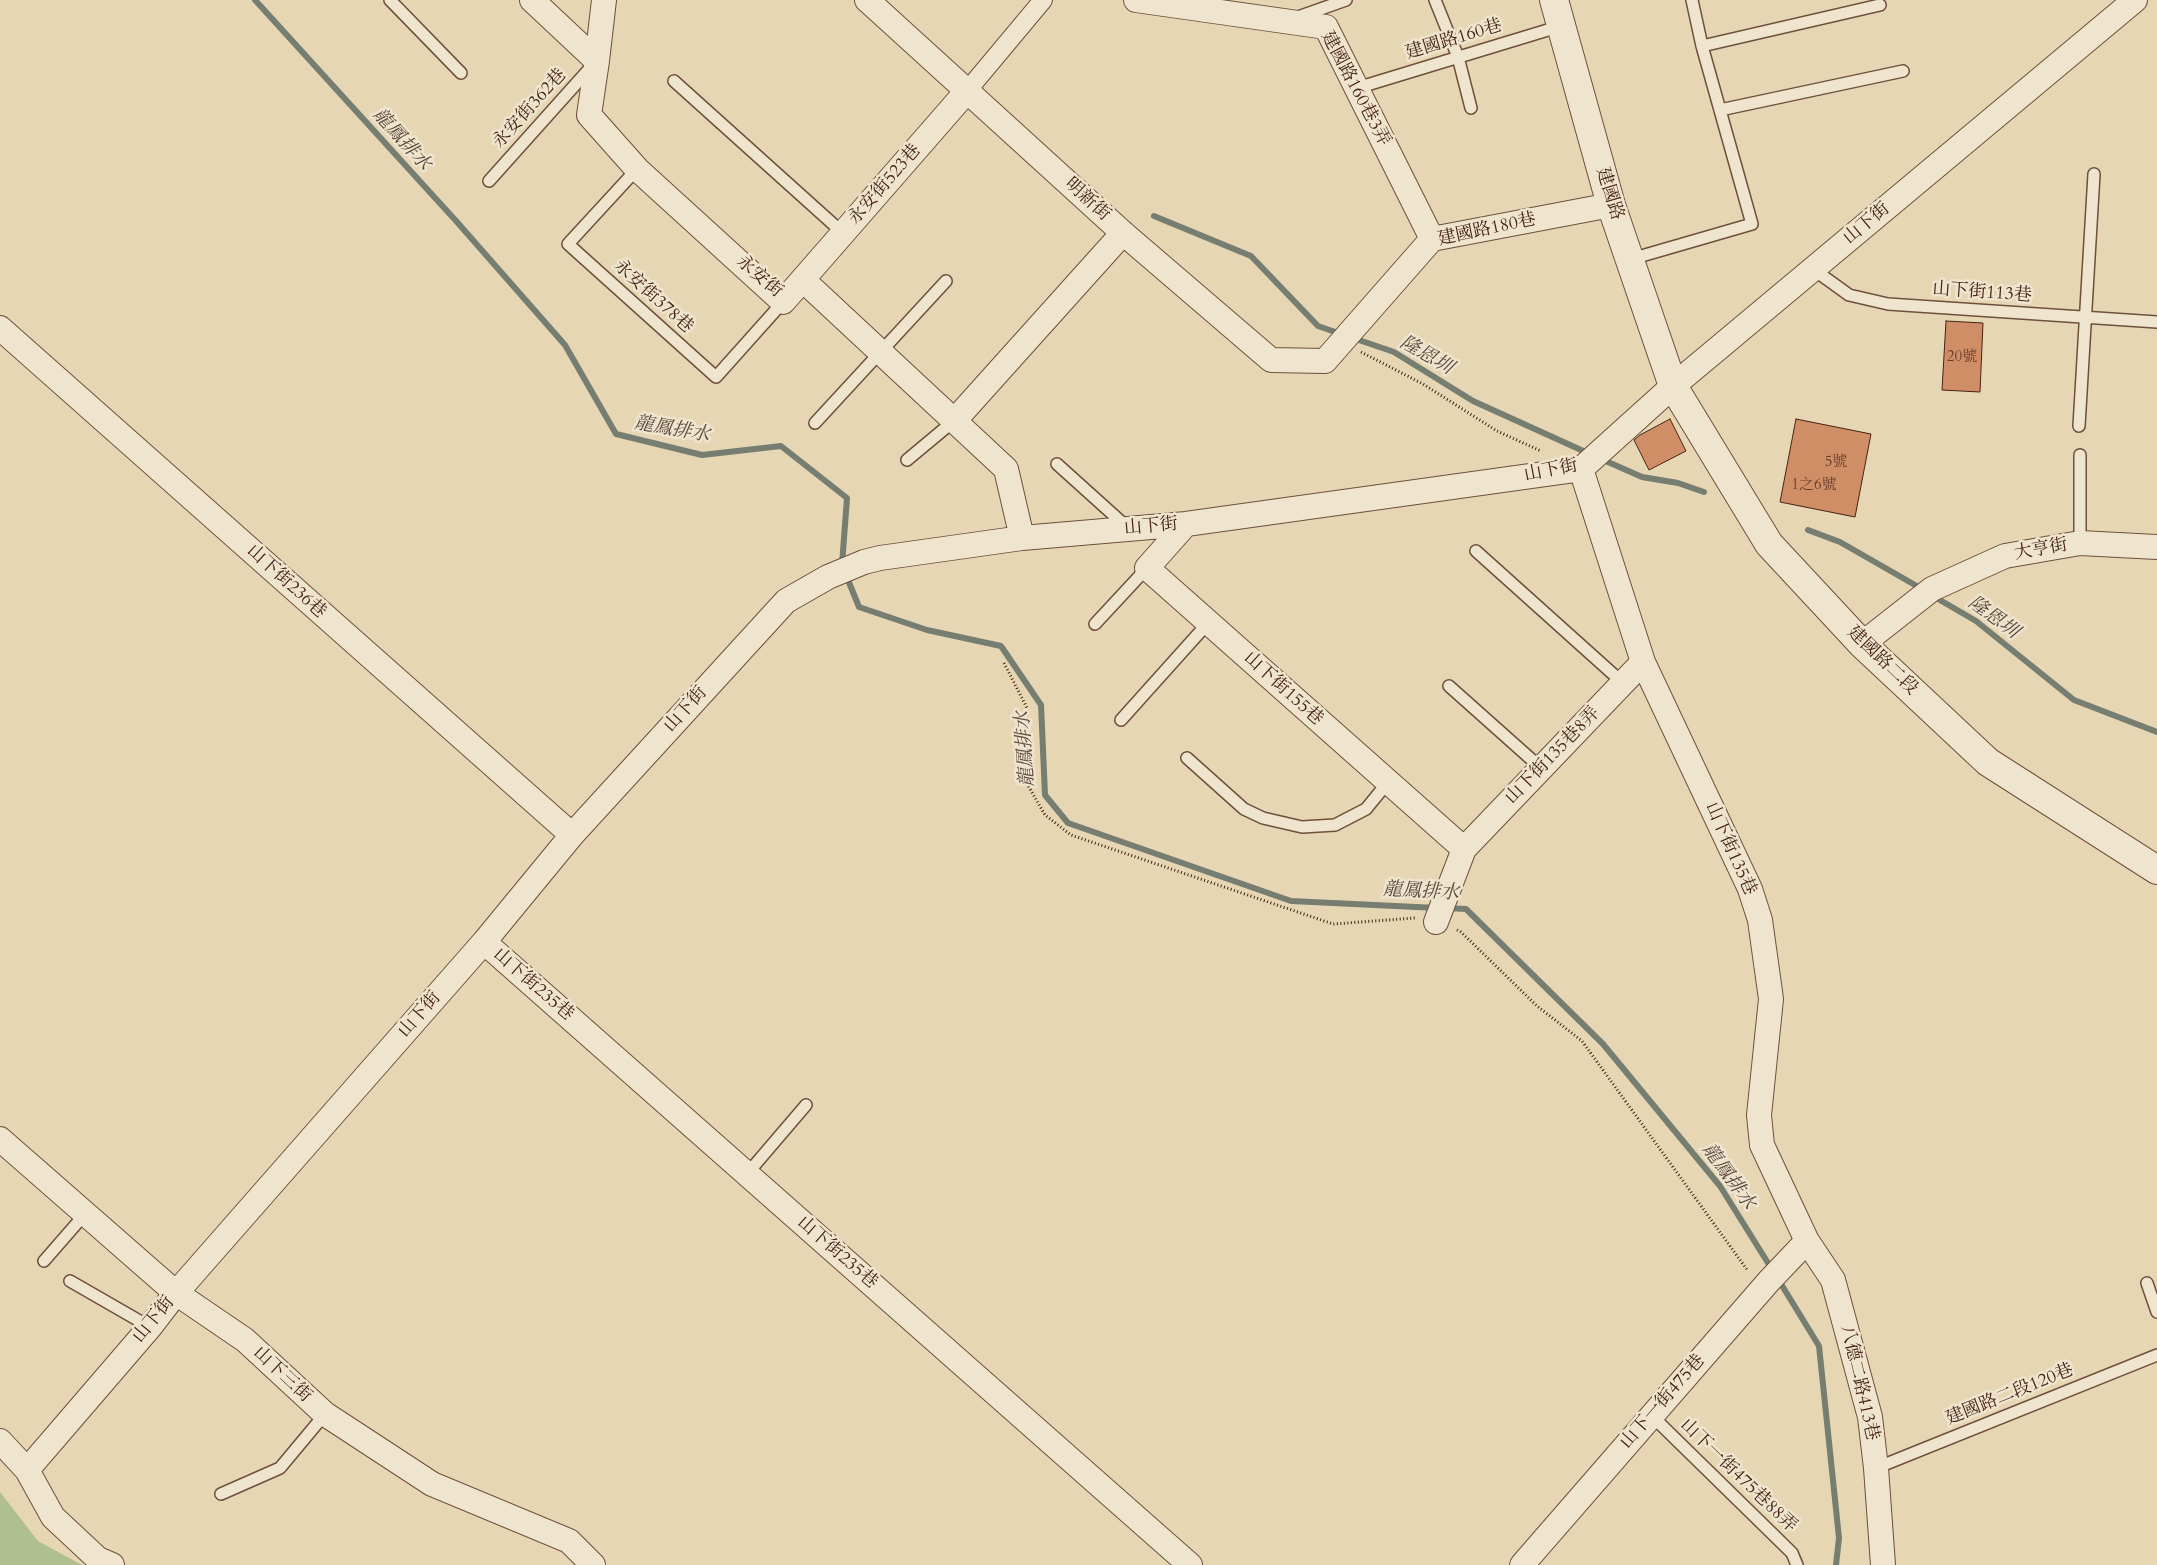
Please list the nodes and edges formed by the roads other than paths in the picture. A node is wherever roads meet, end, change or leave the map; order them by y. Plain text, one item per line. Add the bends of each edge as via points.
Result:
1 (390, 0) edge
2 (532, 0) edge
3 (604, 0) edge
4 (867, 0) edge
5 (1043, 0) edge
6 (1136, 0) edge
7 (1346, 0) edge
8 (1435, 0) edge
9 (1692, 0) edge
10 (2135, 0) edge
11 (1880, 5) dead end
12 (1557, 13) edge
13 (1286, 21) junction
14 (1702, 46) junction
15 (1458, 57) junction
16 (597, 61) junction
17 (1903, 71) dead end
18 (461, 73) dead end
19 (674, 82) dead end
20 (1357, 88) junction
21 (967, 91) junction
22 (1471, 108) dead end
23 (1720, 110) junction
24 (637, 169) junction
25 (2094, 174) dead end
26 (488, 181) dead end
27 (1611, 205) junction
28 (843, 233) junction
29 (1123, 233) junction
30 (1432, 239) junction
31 (1631, 259) junction
32 (1813, 269) junction
33 (803, 280) junction
34 (946, 281) dead end
35 (783, 302) junction
36 (2087, 318) junction
37 (2157, 322) edge
38 (0, 328) edge
39 (882, 352) junction
40 (1325, 361) joint
41 (1673, 386) junction
42 (955, 420) junction
43 (815, 423) dead end
44 (2079, 426) dead end
45 (2080, 455) dead end
46 (907, 460) dead end
47 (1590, 460) junction
48 (1057, 464) dead end
49 (1186, 524) junction
50 (1130, 529) junction
51 (1022, 538) junction
52 (2080, 544) junction
53 (2157, 548) edge
54 (1476, 551) dead end
55 (1147, 568) junction
56 (1208, 623) junction
57 (1095, 624) dead end
58 (1862, 644) junction
59 (1643, 662) junction
60 (1623, 683) junction
61 (1449, 686) dead end
62 (1121, 720) dead end
63 (1188, 758) dead end
64 (1541, 768) junction
65 (1388, 782) junction
66 (572, 835) junction
67 (1464, 849) junction
68 (2157, 869) edge
69 (1438, 919) road end
70 (484, 942) junction
71 (806, 1105) dead end
72 (0, 1139) edge
73 (747, 1174) junction
74 (85, 1214) junction
75 (1801, 1248) junction
76 (44, 1261) dead end
77 (70, 1281) dead end
78 (2147, 1283) dead end
79 (176, 1293) junction
80 (2157, 1312) edge
81 (150, 1327) junction
82 (2157, 1355) edge
83 (325, 1414) junction
84 (1651, 1415) junction
85 (0, 1441) edge
86 (1876, 1468) junction
87 (27, 1470) junction
88 (222, 1494) dead end
89 (112, 1565) edge
90 (593, 1565) edge
91 (1190, 1565) edge
92 (1522, 1565) edge
93 (1797, 1565) edge
94 (1883, 1565) edge

1 - 18 lane
2 - 16 street
3 - 16 street
4 - 21 street, 明新街
5 - 21 street
6 - 13 street, 建國路160巷3弄
7 - 13 lane
8 - 15 lane
9 - 14 lane
10 - 32 street, 山下街
11 - 14 lane
12 - 15 lane, 建國路160巷
12 - 27 street, 建國路
13 - 20 street, 建國路160巷3弄 via 1326,27
14 - 23 lane
15 - 20 lane, 建國路160巷
15 - 22 lane
16 - 24 street, 永安街 via 589,115
16 - 26 lane, 永安街362巷
17 - 23 lane
19 - 28 lane
20 - 30 street, 建國路160巷3弄
21 - 28 street, 永安街523巷
21 - 29 street, 明新街
23 - 31 lane via 1752,224
24 - 35 street, 永安街
24 - 35 lane, 永安街378巷 via 568,244 716,377
25 - 36 lane
27 - 30 street, 建國路180巷
27 - 31 street, 建國路
28 - 33 street, 永安街523巷
29 - 40 street, 明新街 via 1271,360
29 - 42 street
30 - 40 street, 建國路180巷
31 - 41 street, 建國路
32 - 36 lane, 山下街113巷 via 1849,295 1888,304
32 - 41 street, 山下街
33 - 35 street, 永安街
33 - 39 street, 永安街
34 - 39 lane
36 - 37 lane, 山下街113巷
36 - 44 lane
38 - 66 street, 山下街236巷
39 - 42 street, 永安街
39 - 43 lane
41 - 47 street, 山下街
41 - 58 street, 建國路二段 via 1769,544
42 - 46 lane
42 - 51 street, 永安街 via 1006,469
45 - 52 lane
47 - 49 street, 山下街
47 - 59 street, 山下街135巷
48 - 50 lane
49 - 50 street, 山下街
49 - 55 street
50 - 51 street, 山下街
51 - 66 street, 山下街 via 864,562 828,577 786,601
52 - 53 street, 大亨街
52 - 58 street, 大亨街 via 2005,556 1927,594
54 - 60 lane
55 - 56 street, 山下街155巷
55 - 57 lane
56 - 62 lane
56 - 65 street, 山下街155巷
58 - 68 street, 建國路二段 via 1988,762
59 - 60 street, 山下街135巷8弄
59 - 75 street, 山下街135巷 via 1750,889 1760,920 1771,999 1759,1115 1762,1145
60 - 64 street, 山下街135巷8弄
61 - 64 lane
63 - 65 lane via 1244,810 1302,827 1335,825 1366,810
64 - 67 street, 山下街135巷8弄
65 - 67 street, 山下街155巷
66 - 70 street, 山下街
67 - 69 street
70 - 73 street, 山下街235巷
70 - 79 street, 山下街
71 - 73 lane
72 - 74 street, 山下三街
73 - 91 street, 山下街235巷
74 - 76 lane
74 - 79 street, 山下三街
75 - 84 street, 山下一街475巷
75 - 86 street, 八德二路413巷 via 1834,1280 1870,1417
77 - 81 lane
78 - 80 lane
79 - 81 street, 山下街
79 - 83 street, 山下三街 via 245,1340
81 - 87 street, 山下街
82 - 86 lane, 建國路二段120巷
83 - 88 lane via 280,1468
83 - 90 street, 山下三街 via 432,1484 569,1542
84 - 92 street, 山下一街475巷
84 - 93 lane, 山下一街475巷88弄 via 1792,1552
85 - 87 street
86 - 94 street, 八德二路413巷
87 - 89 street via 53,1518 98,1559

